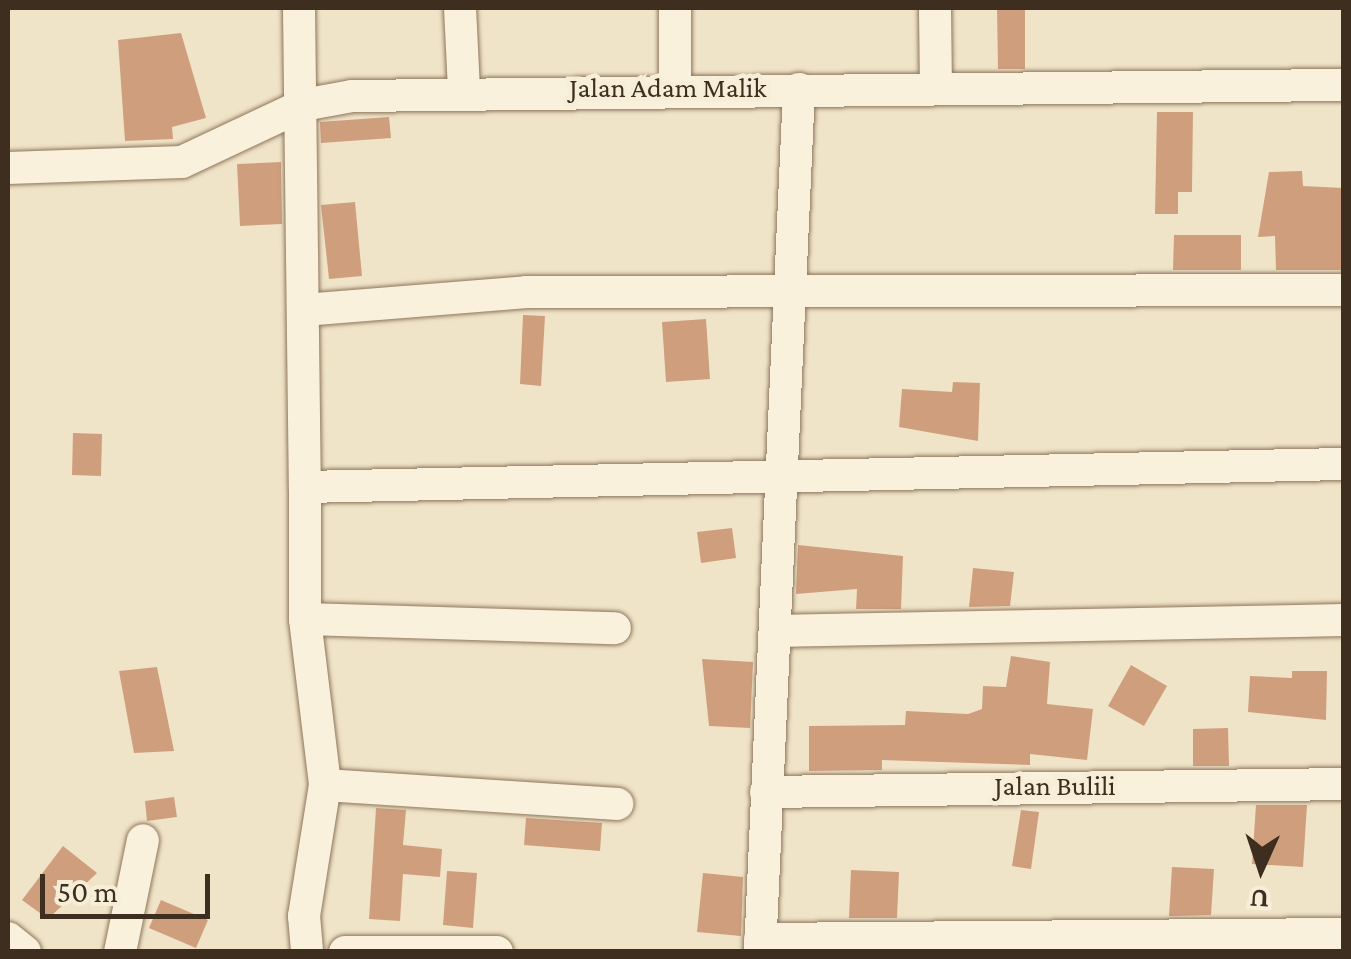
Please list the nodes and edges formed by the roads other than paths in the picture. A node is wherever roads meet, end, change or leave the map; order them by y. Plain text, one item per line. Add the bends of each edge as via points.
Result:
1 (300, 8) edge
2 (460, 8) edge
3 (675, 8) edge
4 (936, 8) edge
5 (1344, 85) edge
6 (674, 87) junction
7 (799, 88) junction
8 (936, 88) junction
9 (464, 90) junction
10 (303, 104) junction
11 (8, 168) edge
12 (1344, 290) edge
13 (791, 291) junction
14 (304, 310) junction
15 (1344, 464) edge
16 (784, 472) junction
17 (305, 487) junction
18 (305, 618) junction
19 (1344, 620) edge
20 (615, 628) dead end
21 (776, 631) junction
22 (1344, 784) edge
23 (325, 785) junction
24 (766, 792) junction
25 (617, 804) dead end
26 (143, 840) dead end
27 (1344, 934) edge
28 (8, 938) edge
29 (760, 945) edge
30 (25, 952) edge
31 (120, 952) edge
32 (307, 952) edge
33 (345, 952) edge
34 (498, 952) edge

1 - 10 street
2 - 9 street
3 - 6 street
4 - 8 street
5 - 8 street, Jalan Adam Malik
6 - 7 street, Jalan Adam Malik
6 - 9 street, Jalan Adam Malik
7 - 8 street, Jalan Adam Malik
7 - 13 street
9 - 10 street, Jalan Adam Malik
10 - 11 street, Jalan Adam Malik via 182,162
10 - 14 street
12 - 13 street
13 - 14 street via 526,292
13 - 16 street
14 - 17 street
15 - 16 street
16 - 17 street
16 - 21 street
17 - 18 street
18 - 20 street
18 - 23 street
19 - 21 street
21 - 24 street
22 - 24 street, Jalan Bulili
23 - 25 street
23 - 32 street via 304,916
24 - 29 street
26 - 31 street
27 - 29 street
28 - 30 street
33 - 34 street

